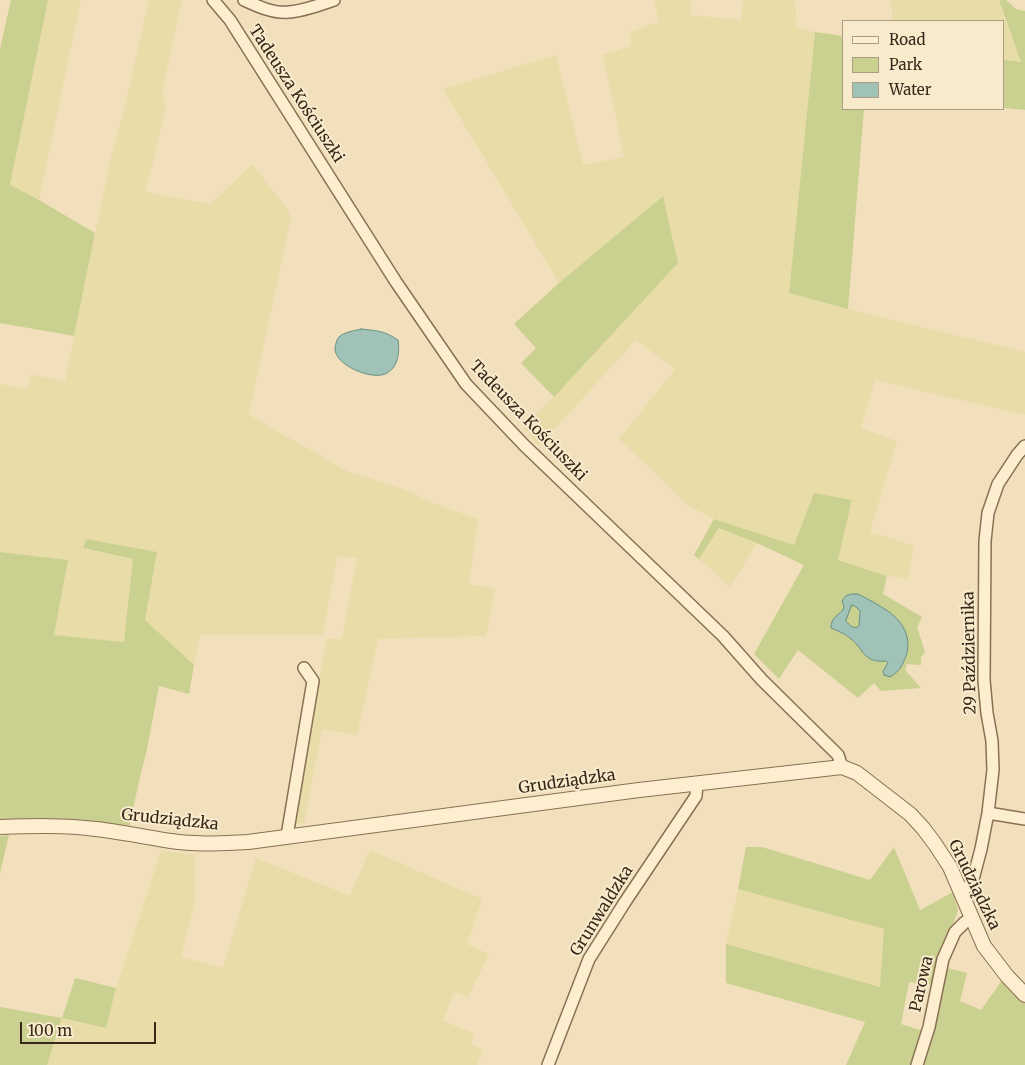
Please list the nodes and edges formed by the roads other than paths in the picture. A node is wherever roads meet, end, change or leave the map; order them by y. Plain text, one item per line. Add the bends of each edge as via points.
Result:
1 (213, 0) edge
2 (244, 0) edge
3 (334, 0) edge
4 (1025, 446) edge
5 (304, 668) dead end
6 (842, 767) junction
7 (697, 783) junction
8 (988, 813) junction
9 (1025, 819) edge
10 (0, 827) edge
11 (287, 836) junction
12 (961, 892) junction
13 (972, 918) junction
14 (1025, 995) edge
15 (548, 1065) edge
16 (916, 1065) edge

1 - 6 street, Tadeusza Kościuszki via 230,20 396,282 466,384 524,446 723,636 762,680 838,755
2 - 3 street via 286,13
4 - 8 street, 29 Października via 998,484 988,513 984,680 993,770
5 - 11 street via 313,681
6 - 7 street, Grudziądzka
6 - 12 street, Grudziądzka via 856,773 910,814 935,844
7 - 11 street, Grudziądzka
7 - 15 street, Grunwaldzka via 696,796 589,959
8 - 9 street
8 - 12 street, 29 Października via 972,883
10 - 11 street, Grudziądzka via 94,829 198,843 231,843
12 - 13 street, Grudziądzka
13 - 14 street, Grudziądzka via 984,946
13 - 16 street, Parowa via 955,932 943,959

